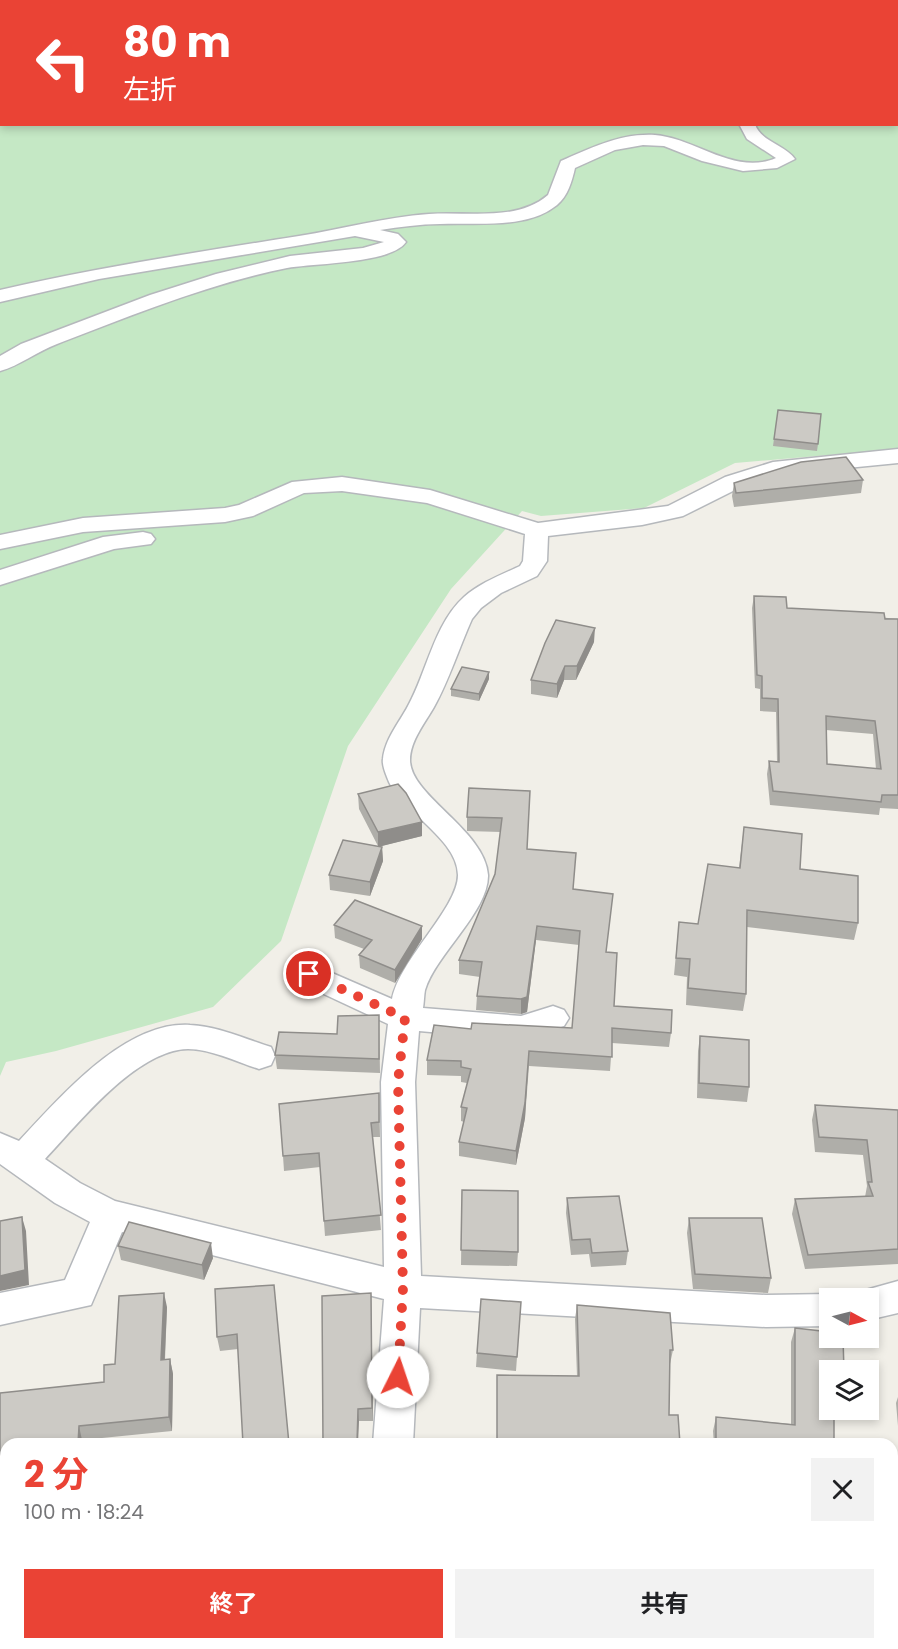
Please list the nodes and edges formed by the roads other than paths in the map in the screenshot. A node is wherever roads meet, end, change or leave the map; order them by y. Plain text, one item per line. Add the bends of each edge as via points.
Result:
1 (748, 126) edge
2 (353, 230) junction
3 (0, 296) edge
4 (0, 365) edge
5 (898, 456) edge
6 (225, 515) junction
7 (537, 530) junction
8 (0, 542) edge
9 (0, 578) edge
10 (309, 974) dead end
11 (405, 1018) junction
12 (554, 1018) dead end
13 (259, 1056) dead end
14 (12, 1154) edge
15 (111, 1215) junction
16 (403, 1288) junction
17 (898, 1297) edge
18 (879, 1301) edge
19 (0, 1309) edge
20 (819, 1310) edge
21 (393, 1438) edge

1 - 2 street via 754,137 781,150 787,159 767,167 700,155 655,140 616,143 567,165 551,202 524,213 483,219 394,222
2 - 3 street via 99,273
2 - 4 street via 397,242 392,247 225,275 28,348
5 - 7 street via 773,469 733,482 675,511
6 - 7 street via 245,511 300,487 342,484 430,497
6 - 8 street via 95,525
6 - 9 street via 216,522 101,545
7 - 11 street via 535,561 529,571 492,588 460,618 421,707 406,729 396,760 401,779 465,850 473,875 465,903 410,988
10 - 11 street
11 - 12 street via 521,1028
11 - 16 street via 398,1082
13 - 14 street via 188,1037 151,1046 102,1078
14 - 15 street via 66,1192
15 - 16 street
15 - 19 street via 78,1294
16 - 20 street via 425,1293 766,1311
16 - 21 street
17 - 18 street

